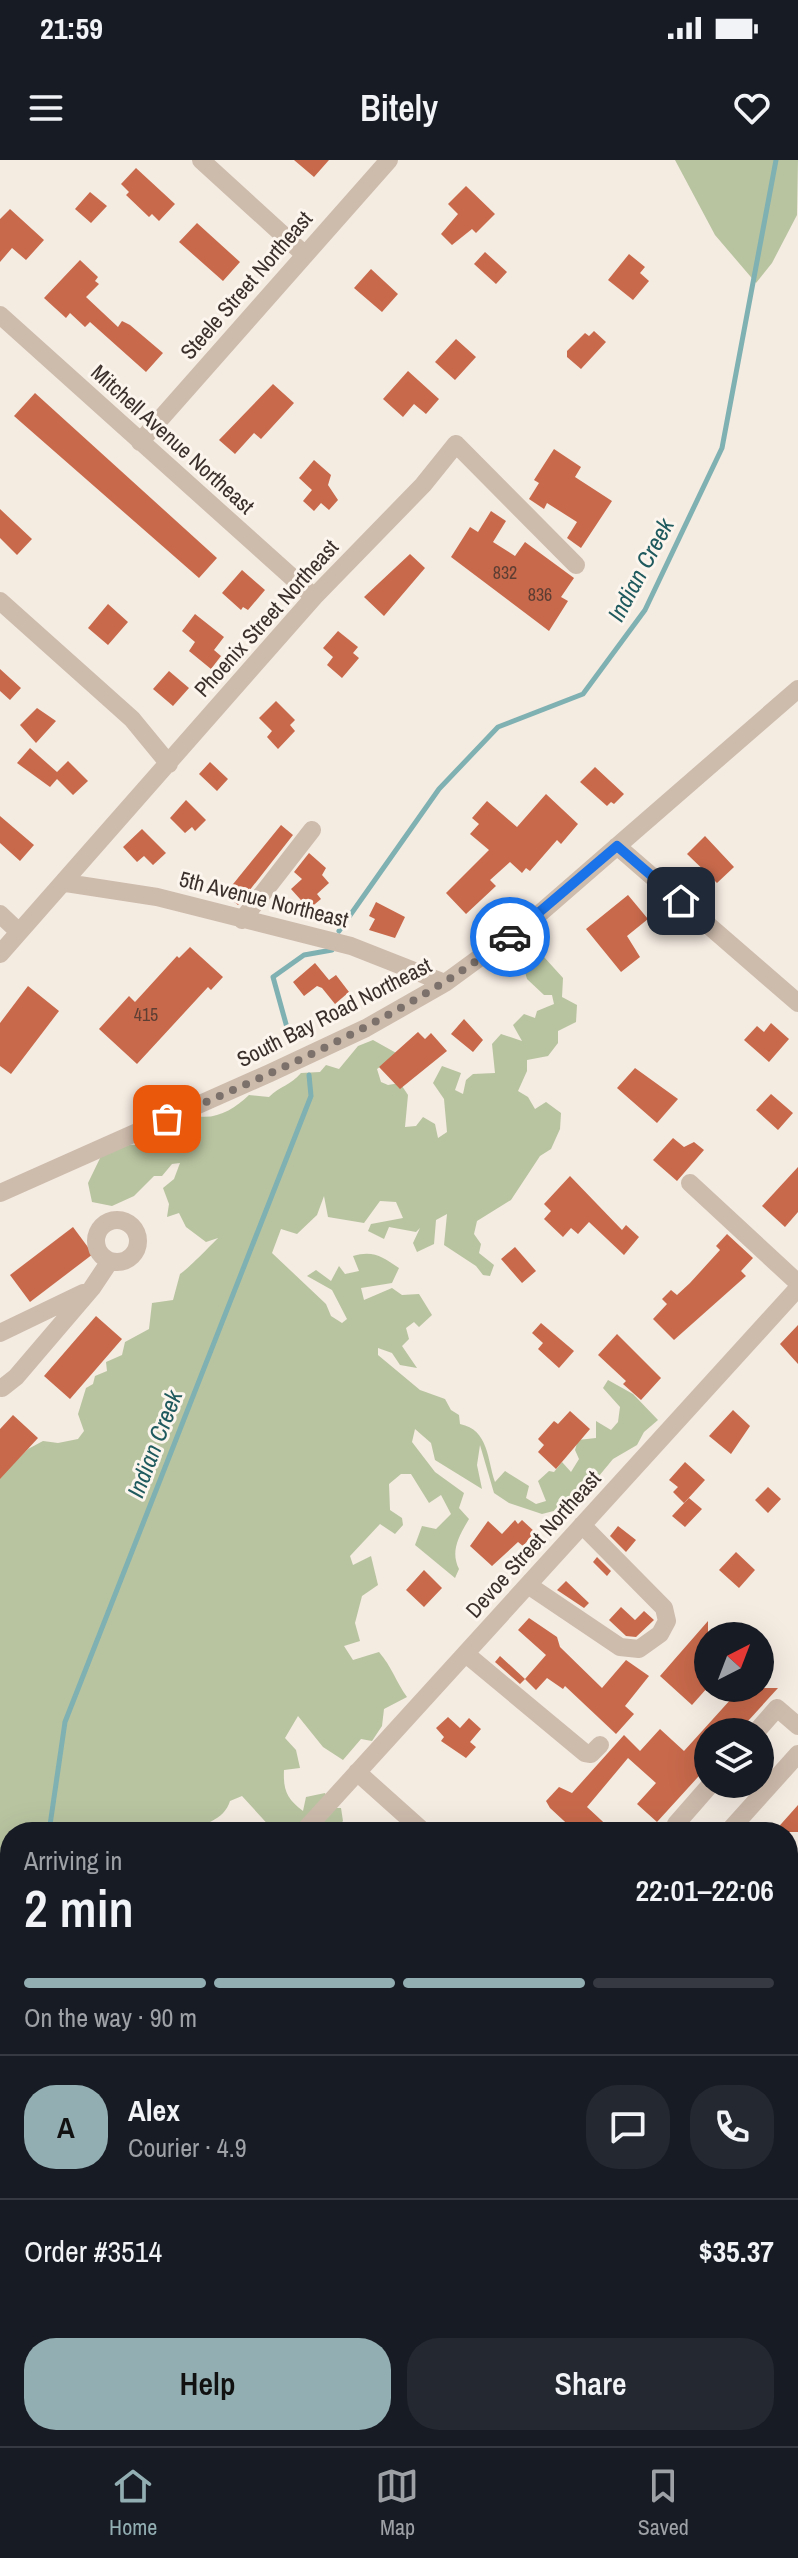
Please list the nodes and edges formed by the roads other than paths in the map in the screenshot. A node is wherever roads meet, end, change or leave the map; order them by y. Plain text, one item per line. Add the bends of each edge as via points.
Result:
1 (201, 160) edge
2 (389, 160) edge
3 (305, 255) junction
4 (0, 315) edge
5 (140, 442) junction
6 (576, 565) dead end
7 (314, 597) junction
8 (0, 601) edge
9 (798, 689) edge
10 (169, 764) junction
11 (312, 830) dead end
12 (617, 846) junction
13 (66, 883) junction
14 (0, 914) edge
15 (242, 920) junction
16 (19, 932) junction
17 (0, 954) edge
18 (445, 983) junction
19 (798, 1003) edge
20 (690, 1183) dead end
21 (0, 1193) edge
22 (110, 1261) dead end
23 (798, 1285) edge
24 (92, 1288) junction
25 (0, 1333) edge
26 (1, 1390) edge
27 (582, 1525) junction
28 (528, 1585) junction
29 (466, 1654) junction
30 (768, 1718) edge
31 (798, 1726) edge
32 (600, 1745) dead end
33 (798, 1754) edge
34 (357, 1772) junction
35 (699, 1798) edge
36 (312, 1822) edge
37 (413, 1822) edge
38 (678, 1822) edge
39 (737, 1822) edge

1 - 3 street
2 - 3 street, Steele Street Northeast
3 - 5 street, Steele Street Northeast
4 - 5 street, Mitchell Avenue Northeast
5 - 7 street, Mitchell Avenue Northeast
6 - 7 street, Phoenix Street Northeast via 456,444
7 - 10 street, Phoenix Street Northeast
8 - 10 street via 132,719
9 - 12 street, South Bay Road Northeast
10 - 13 street, Phoenix Street Northeast
11 - 15 street
12 - 18 street, South Bay Road Northeast via 538,915
12 - 19 street
13 - 15 street, 5th Avenue Northeast via 157,897
13 - 16 street, Phoenix Street Northeast
14 - 16 street
15 - 18 street, 5th Avenue Northeast via 351,946
16 - 17 street, Phoenix Street Northeast
18 - 21 street, South Bay Road Northeast via 366,1028
20 - 23 street
22 - 24 street
23 - 27 street, Devoe Street Northeast
24 - 25 street
24 - 26 street
27 - 28 street, Devoe Street Northeast
27 - 28 street via 664,1608 667,1621 660,1634 639,1649 620,1647
28 - 29 street, Devoe Street Northeast
29 - 32 street via 585,1753
29 - 34 street, Devoe Street Northeast
30 - 31 street via 777,1708
33 - 39 street
34 - 36 street, Devoe Street Northeast
34 - 37 street
35 - 38 street

